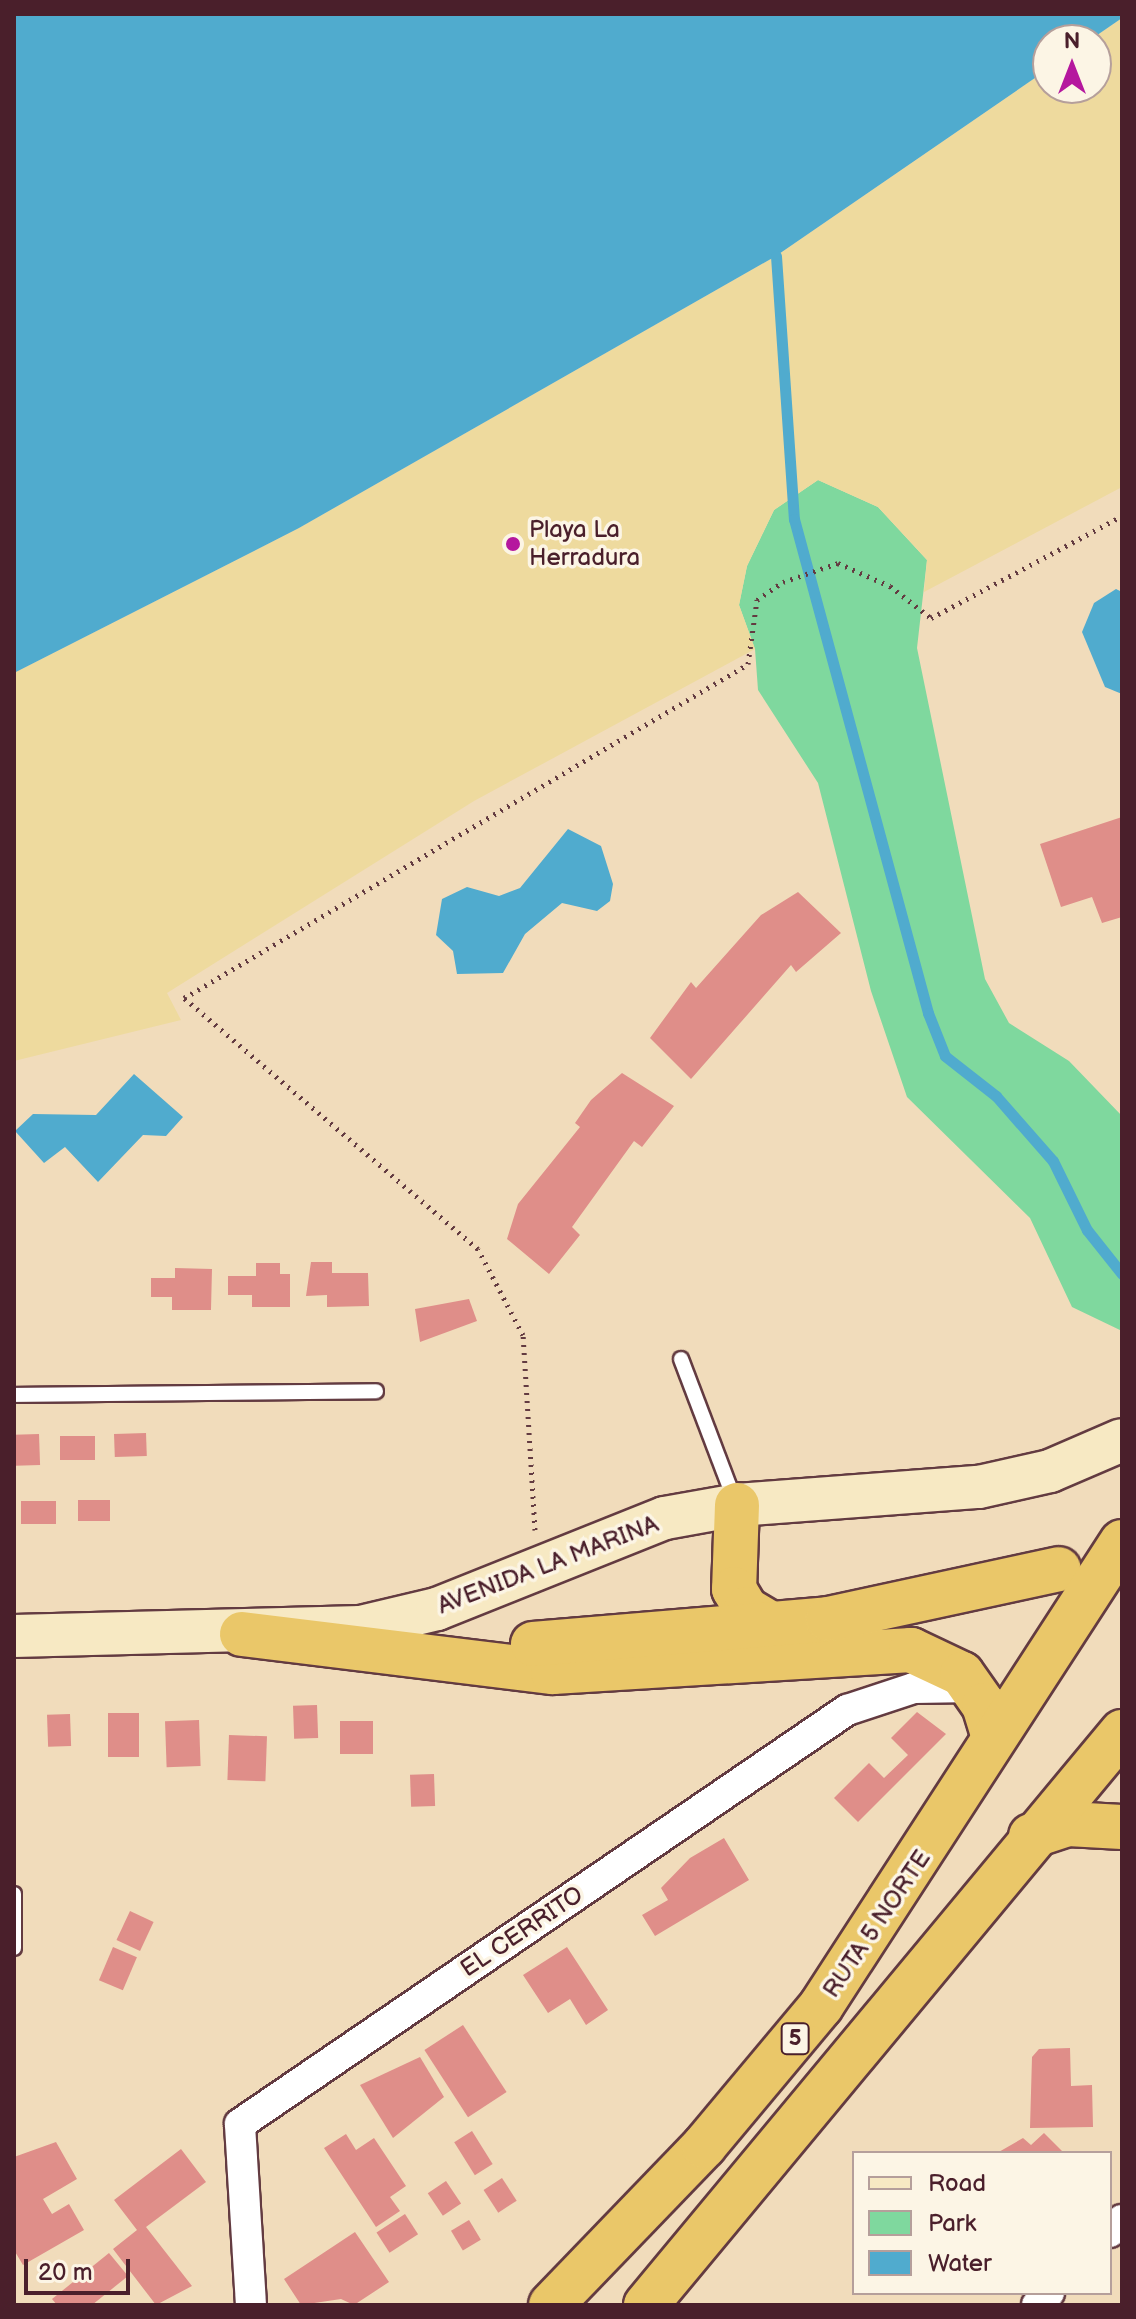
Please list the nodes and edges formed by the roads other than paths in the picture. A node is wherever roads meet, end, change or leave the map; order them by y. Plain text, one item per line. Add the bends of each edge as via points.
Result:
1 (681, 1359) dead end
2 (376, 1391) dead end
3 (14, 1395) edge
4 (1122, 1440) edge
5 (737, 1505) junction
6 (1122, 1542) edge
7 (1059, 1569) dead end
8 (771, 1624) junction
9 (242, 1634) junction
10 (14, 1636) edge
11 (375, 1648) junction
12 (973, 1687) junction
13 (1122, 1732) edge
14 (994, 1738) junction
15 (1122, 1827) edge
16 (1031, 1836) junction
17 (14, 1894) edge
18 (14, 1948) edge
19 (251, 2305) edge
20 (551, 2305) edge
21 (646, 2305) edge

1 - 5 lane
2 - 3 lane
4 - 5 main road, AVENIDA LA MARINA via 1050,1471 979,1487
5 - 8 highway via 734,1589 746,1609
5 - 9 main road, AVENIDA LA MARINA via 643,1524 402,1619
6 - 14 highway, RUTA 5 NORTE / 5
7 - 8 highway via 885,1611
8 - 11 highway via 588,1642
9 - 10 main road, AVENIDA LA MARINA
9 - 11 highway
11 - 12 highway via 553,1672 911,1650 948,1664
12 - 14 highway
12 - 19 street, EL CERRITO via 914,1688 847,1710 240,2124
13 - 16 highway, 5
14 - 20 highway, RUTA 5 NORTE / 5 via 899,1894 791,2044
15 - 16 highway via 1068,1824
16 - 21 highway, 5 via 745,2194
17 - 18 lane

